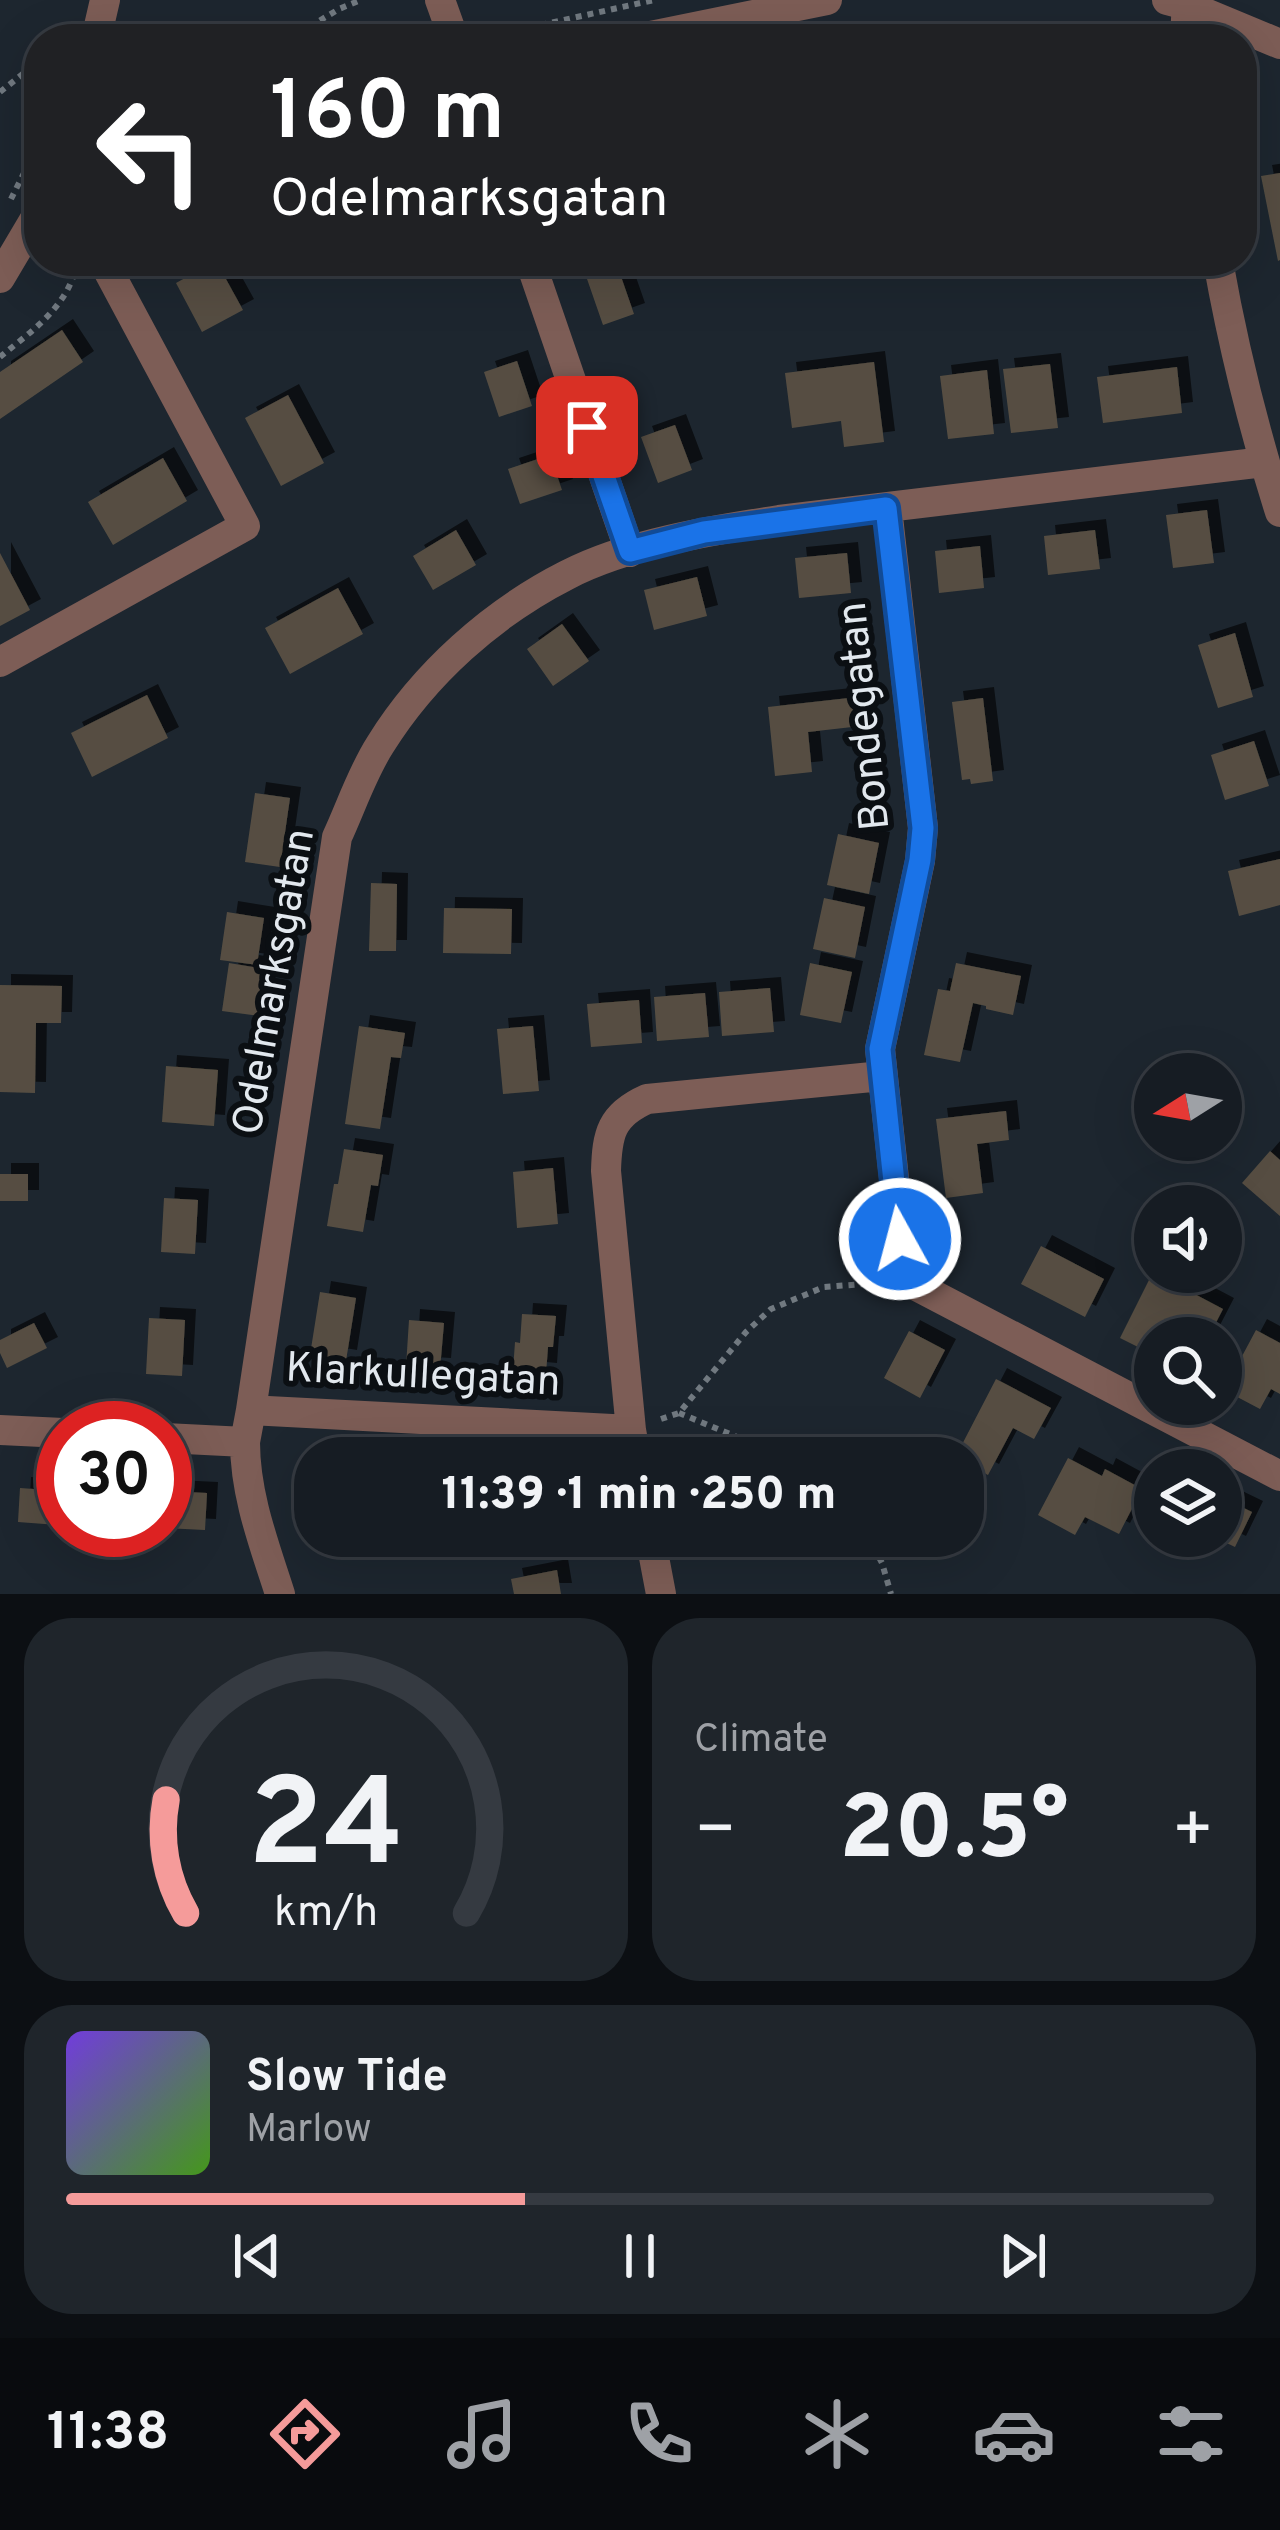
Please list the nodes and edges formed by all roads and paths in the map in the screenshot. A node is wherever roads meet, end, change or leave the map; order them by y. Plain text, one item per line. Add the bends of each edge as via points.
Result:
1 (361, 0) edge
2 (654, 0) edge
3 (826, 0) edge
4 (1180, 2) edge
5 (338, 4) edge
6 (310, 24) edge
7 (547, 24) edge
8 (710, 24) edge
9 (1232, 24) edge
10 (24, 73) edge
11 (0, 92) edge
12 (24, 228) edge
13 (73, 276) edge
14 (112, 276) edge
15 (535, 276) edge
16 (1221, 276) edge
17 (0, 278) edge
18 (0, 357) edge
19 (1264, 462) junction
20 (886, 508) junction
21 (1280, 512) edge
22 (630, 551) junction
23 (0, 662) edge
24 (882, 1076) junction
25 (905, 1280) junction
26 (251, 1410) junction
27 (679, 1413) junction
28 (0, 1430) edge
29 (36, 1432) edge
30 (554, 1437) edge
31 (632, 1437) edge
32 (643, 1437) edge
33 (737, 1437) edge
34 (192, 1439) edge
35 (245, 1442) junction
36 (1280, 1475) edge
37 (654, 1557) edge
38 (879, 1557) edge
39 (280, 1594) edge
40 (661, 1594) edge
41 (891, 1594) edge

1 - 5 path
2 - 7 path
3 - 8 street
4 - 9 street
5 - 6 path
10 - 11 path
12 - 17 street
13 - 18 path via 46,319
14 - 23 street via 245,526
15 - 22 street
16 - 19 street
19 - 20 street, Odelmarksgatan
19 - 21 street
20 - 22 street, Odelmarksgatan via 704,532
20 - 24 street, Bondegatan via 923,828 880,1049
22 - 26 street, Odelmarksgatan via 569,573 442,664 377,749 345,819
24 - 25 street, Bondegatan
24 - 31 street via 647,1099 614,1123 606,1171
25 - 27 path via 824,1287 772,1310
25 - 36 street
26 - 30 street, Klarkullegatan
26 - 35 street, Klarkullegatan
27 - 32 path
27 - 33 path
28 - 29 street
34 - 35 street, Klarkullegatan
35 - 39 street via 250,1498
37 - 40 street
38 - 41 path

